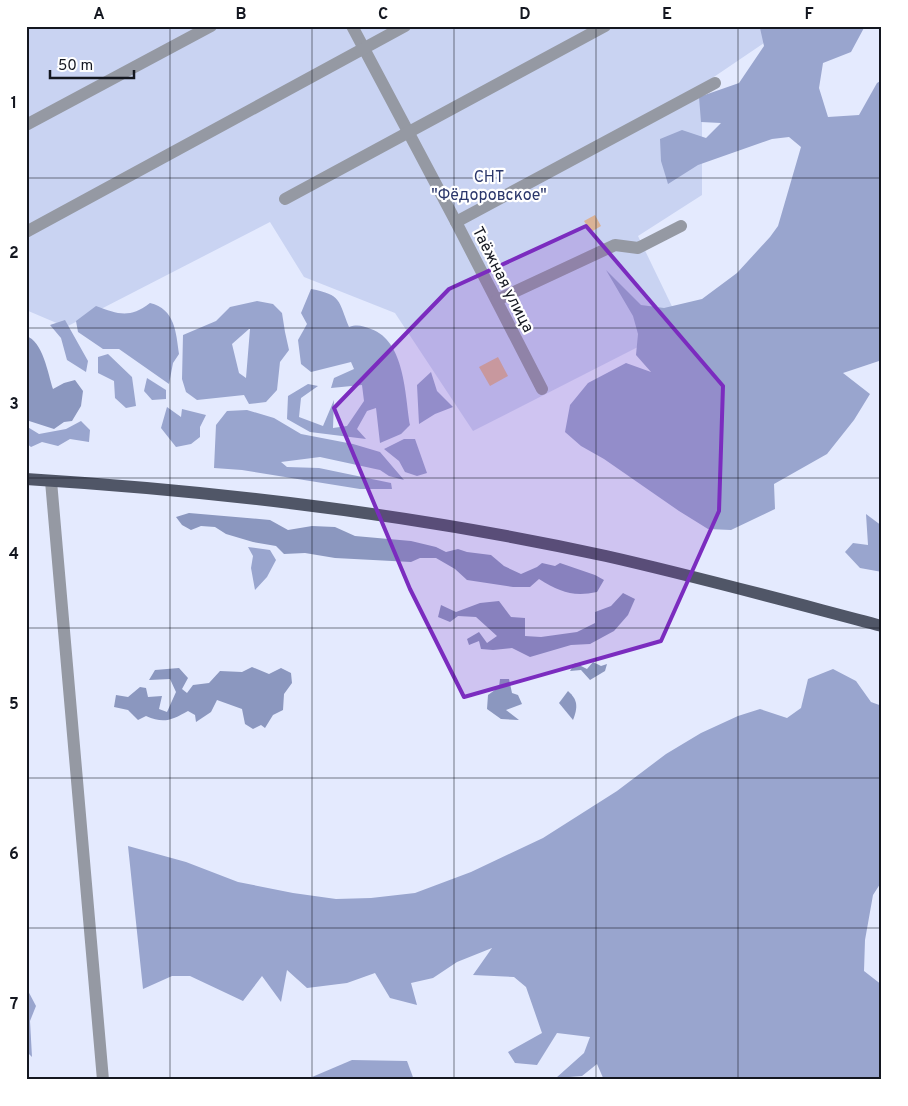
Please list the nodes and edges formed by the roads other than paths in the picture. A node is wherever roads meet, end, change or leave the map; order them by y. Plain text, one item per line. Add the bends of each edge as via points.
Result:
1 (211, 26) edge
2 (352, 26) edge
3 (405, 26) edge
4 (605, 26) edge
5 (364, 49) junction
6 (715, 83) dead end
7 (26, 126) edge
8 (408, 133) junction
9 (285, 199) dead end
10 (456, 222) junction
11 (681, 226) dead end
12 (26, 232) edge
13 (497, 300) junction
14 (542, 389) dead end
15 (26, 479) edge
16 (51, 481) junction
17 (882, 626) edge
18 (104, 1080) edge

1 - 7 street
2 - 5 street, Таёжная улица
3 - 5 street
4 - 8 street
5 - 8 street, Таёжная улица
5 - 12 street
6 - 10 street
8 - 9 street
8 - 10 street, Таёжная улица
10 - 13 street, Таёжная улица
11 - 13 street via 638,248 614,245
13 - 14 street, Таёжная улица
15 - 16 main road
16 - 17 main road via 110,484 439,524 606,556
16 - 18 street

